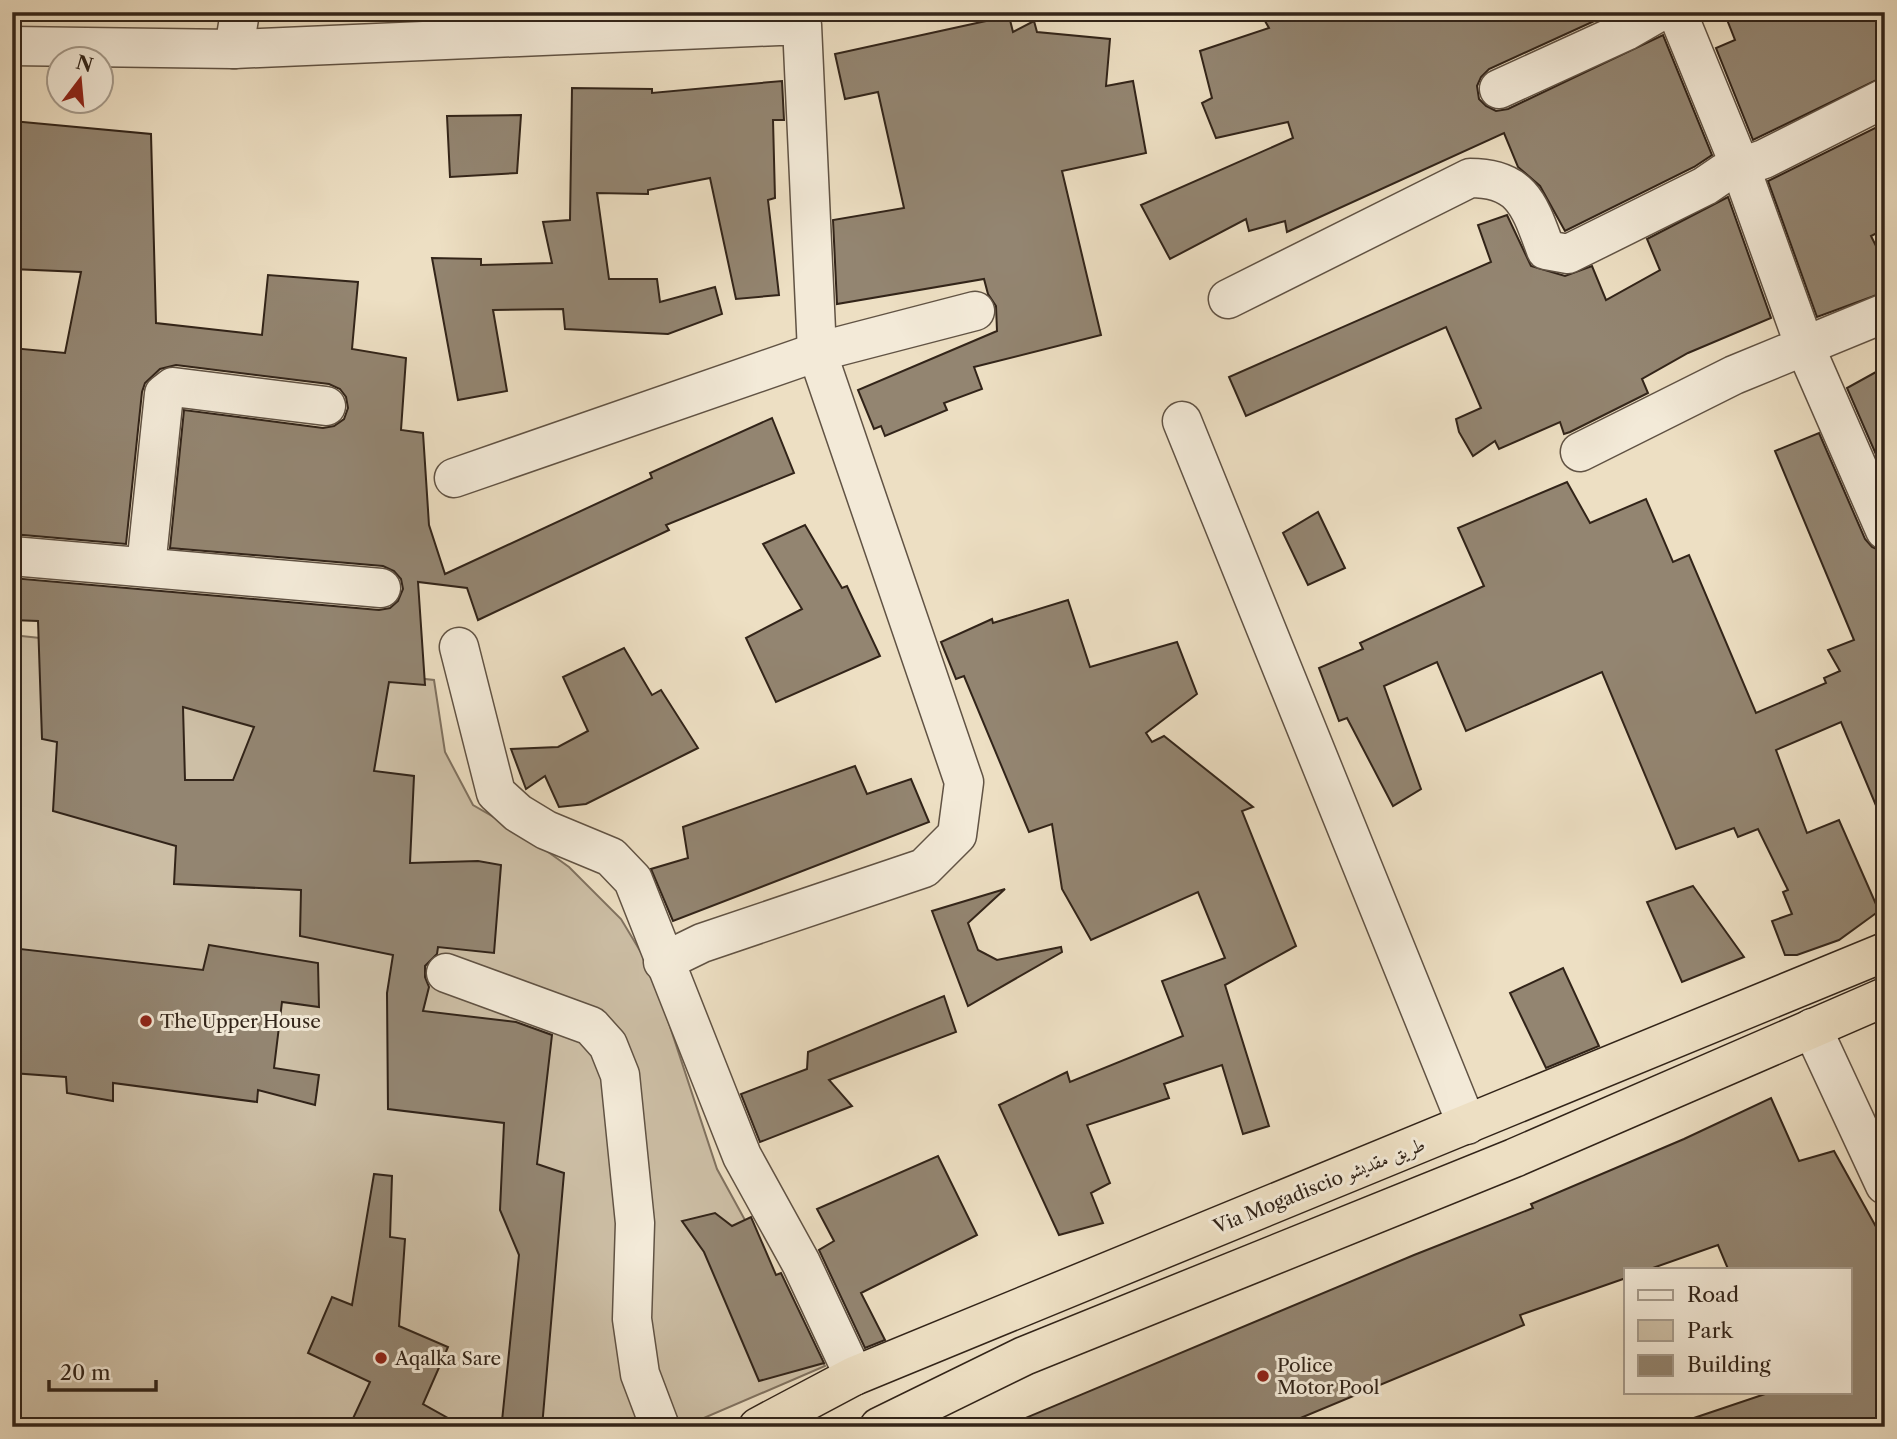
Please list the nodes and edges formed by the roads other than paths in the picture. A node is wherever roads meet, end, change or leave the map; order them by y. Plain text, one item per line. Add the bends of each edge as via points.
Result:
1 (1659, 12) edge
2 (1677, 12) edge
3 (768, 19) edge
4 (237, 31) edge
5 (12, 46) edge
6 (1499, 89) dead end
7 (1885, 98) edge
8 (1740, 166) junction
9 (1228, 299) dead end
10 (975, 311) dead end
11 (1885, 313) edge
12 (1805, 347) junction
13 (817, 352) junction
14 (326, 406) dead end
15 (1182, 421) dead end
16 (1580, 452) dead end
17 (454, 478) dead end
18 (1884, 528) edge
19 (12, 556) edge
20 (146, 568) junction
21 (381, 588) dead end
22 (459, 647) dead end
23 (1885, 952) edge
24 (663, 962) junction
25 (446, 973) dead end
26 (1885, 997) edge
27 (1812, 1028) junction
28 (1633, 1057) junction
29 (1651, 1100) junction
30 (1467, 1125) junction
31 (1379, 1159) junction
32 (1885, 1185) edge
33 (1395, 1206) junction
34 (854, 1376) junction
35 (660, 1427) edge
36 (758, 1427) edge
37 (879, 1427) edge

1 - 6 street
2 - 8 street
3 - 4 street
3 - 13 street via 802,25
4 - 5 street
7 - 8 street via 1764,159
8 - 9 street via 1567,254 1546,250 1532,213 1517,191 1494,178 1470,178
8 - 12 street
10 - 13 street
11 - 12 street
12 - 16 street via 1734,375
12 - 18 street
13 - 17 street
13 - 24 street via 964,782 957,835 924,868 702,943
14 - 20 street via 173,387 164,394
15 - 30 street
19 - 20 street
20 - 21 street
22 - 24 street via 496,793 546,830 611,858 633,880
23 - 28 highway, Via Mogadiscio طريق مقديشو
24 - 34 street via 743,1156 801,1263
25 - 35 street via 591,1027 608,1045 620,1075 635,1223 632,1319 640,1374
26 - 27 highway
27 - 29 highway
27 - 32 street
28 - 29 highway
28 - 30 highway, Via Mogadiscio طريق مقديشو
29 - 33 highway
30 - 31 highway, Via Mogadiscio طريق مقديشو
31 - 33 highway
31 - 34 highway, Via Mogadiscio طريق مقديشو
33 - 37 highway via 1024,1356
34 - 36 highway, Via Mogadiscio طريق مقديشو

